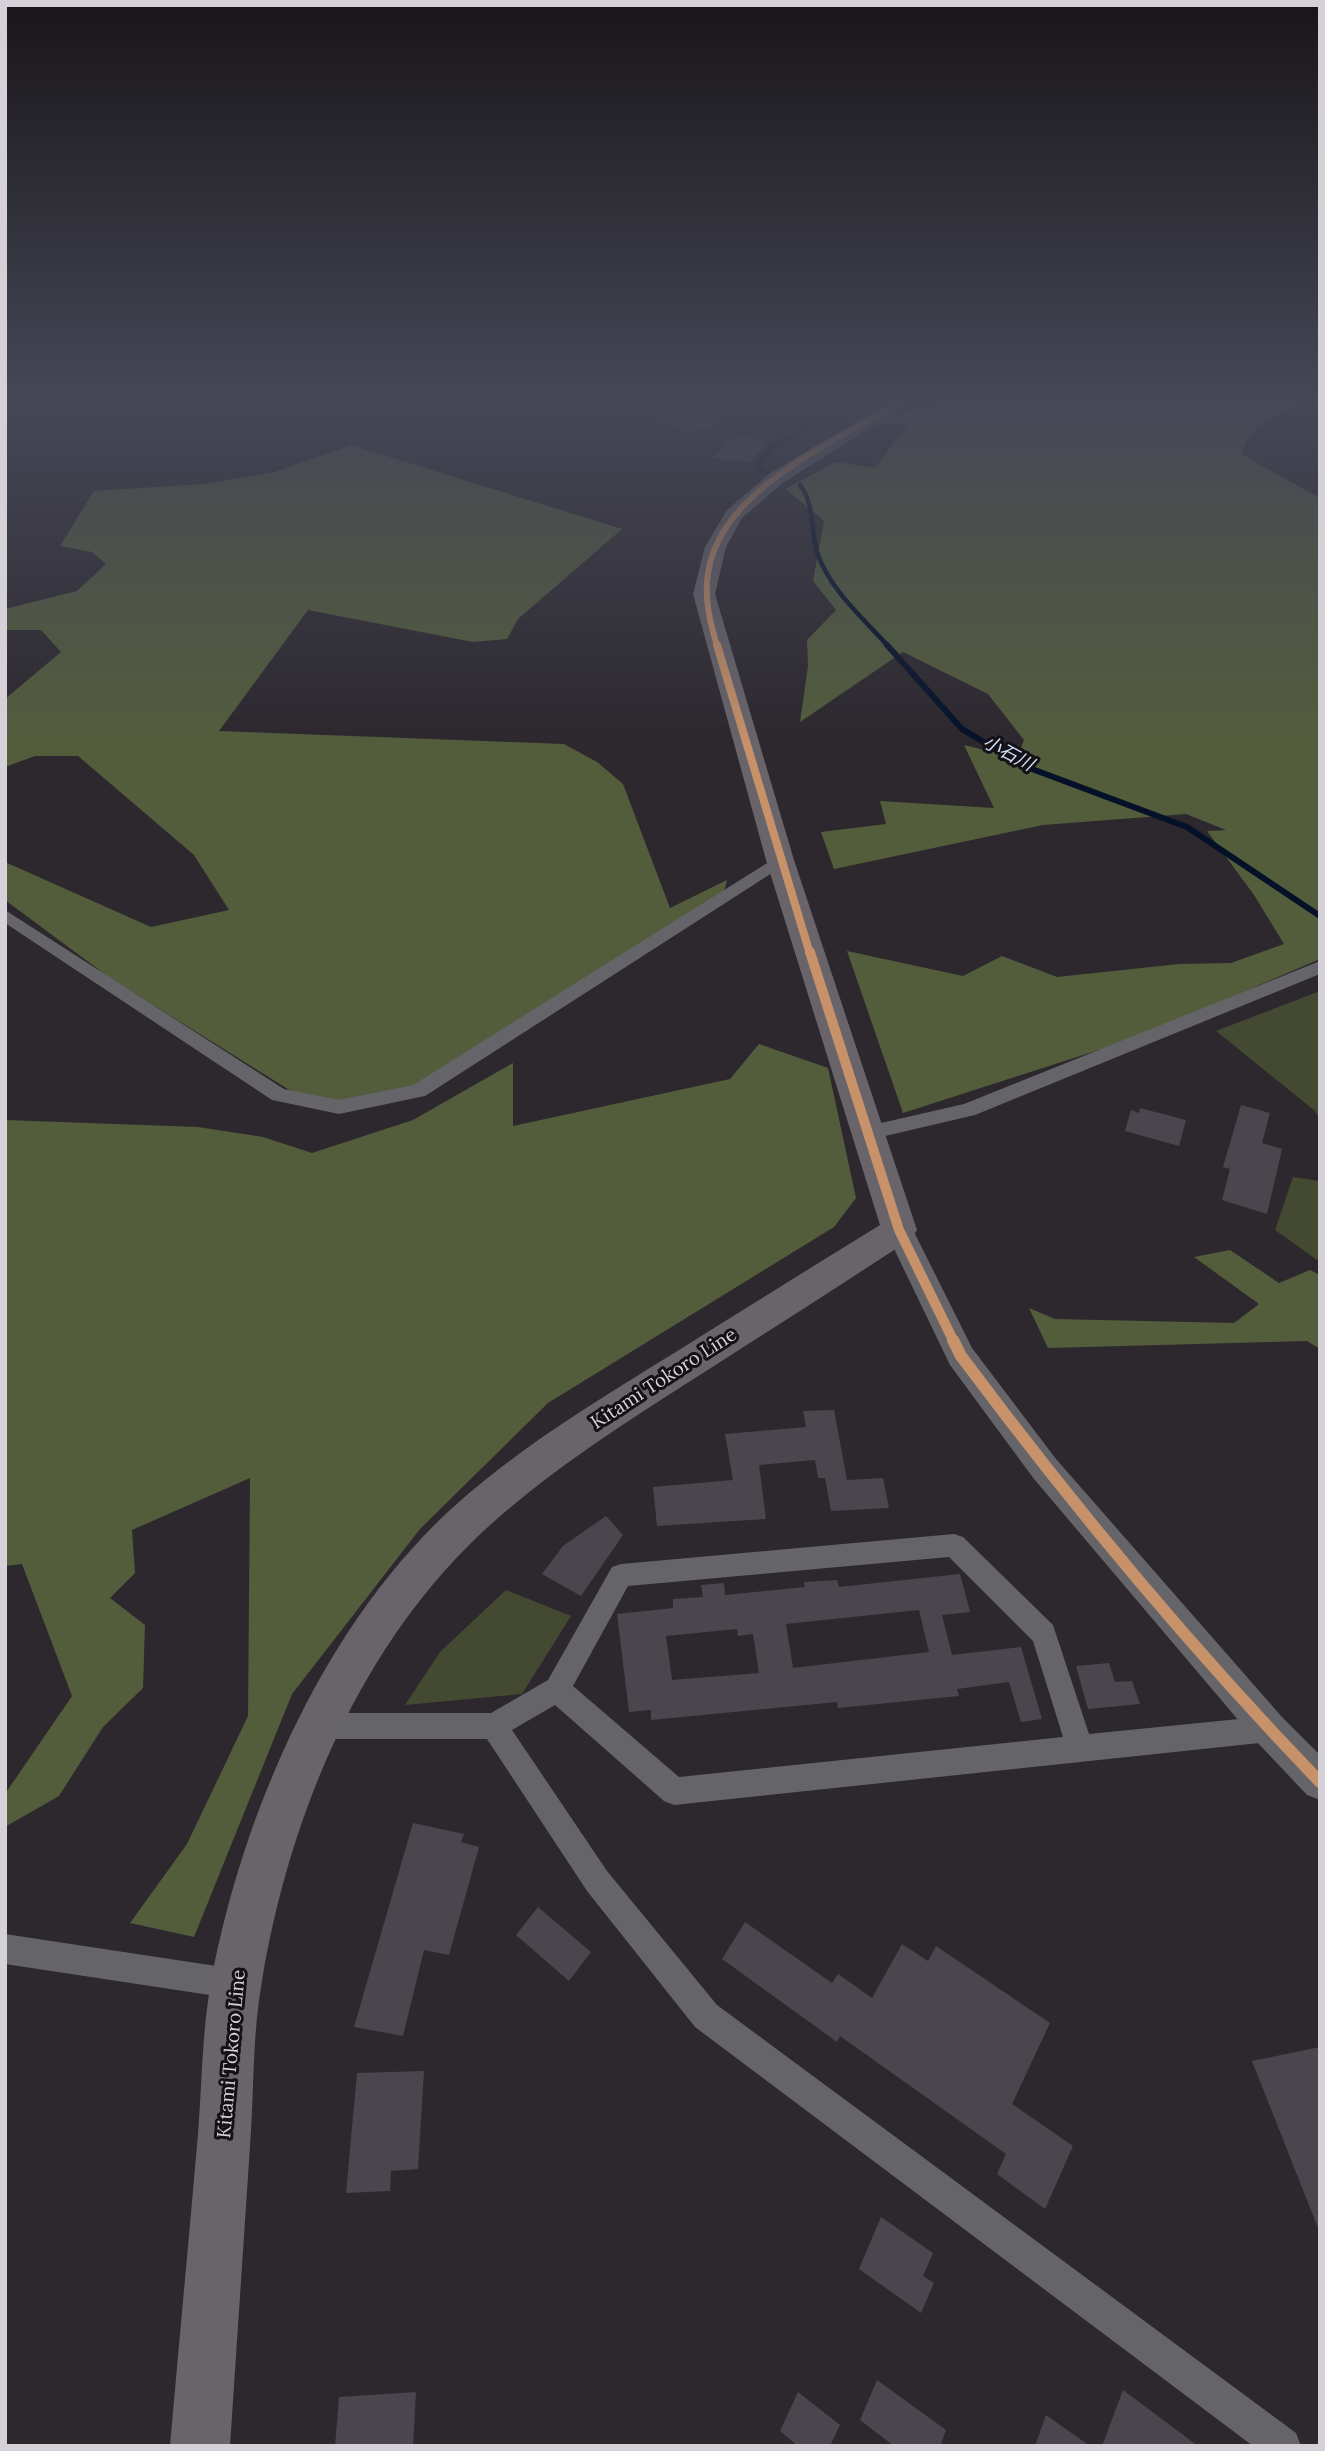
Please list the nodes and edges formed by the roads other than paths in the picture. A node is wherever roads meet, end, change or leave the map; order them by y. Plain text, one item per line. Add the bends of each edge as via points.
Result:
1 (736, 516) edge
2 (780, 860) junction
3 (5, 915) edge
4 (1320, 967) edge
5 (868, 1133) junction
6 (899, 1230) junction
7 (556, 1689) junction
8 (320, 1726) junction
9 (494, 1726) junction
10 (1269, 1729) junction
11 (1080, 1749) junction
12 (1320, 1782) edge
13 (5, 1949) edge
14 (236, 1984) junction
15 (200, 2446) edge
16 (1283, 2446) edge

1 - 2 main road via 723,530 704,594
2 - 3 street via 418,1091 339,1107 279,1095
2 - 5 main road
4 - 5 street via 968,1110
5 - 6 main road
6 - 8 main road, Kitami Tokoro Line via 611,1411 515,1478 419,1571 369,1634
6 - 10 street via 961,1356 1037,1459
7 - 9 street
7 - 11 street via 674,1791
7 - 11 street via 621,1575 954,1545 1044,1634
8 - 9 street
8 - 14 main road, Kitami Tokoro Line via 278,1825 251,1910
9 - 16 street via 597,1881 706,2017
10 - 11 street
10 - 12 street
13 - 14 street
14 - 15 main road, Kitami Tokoro Line

